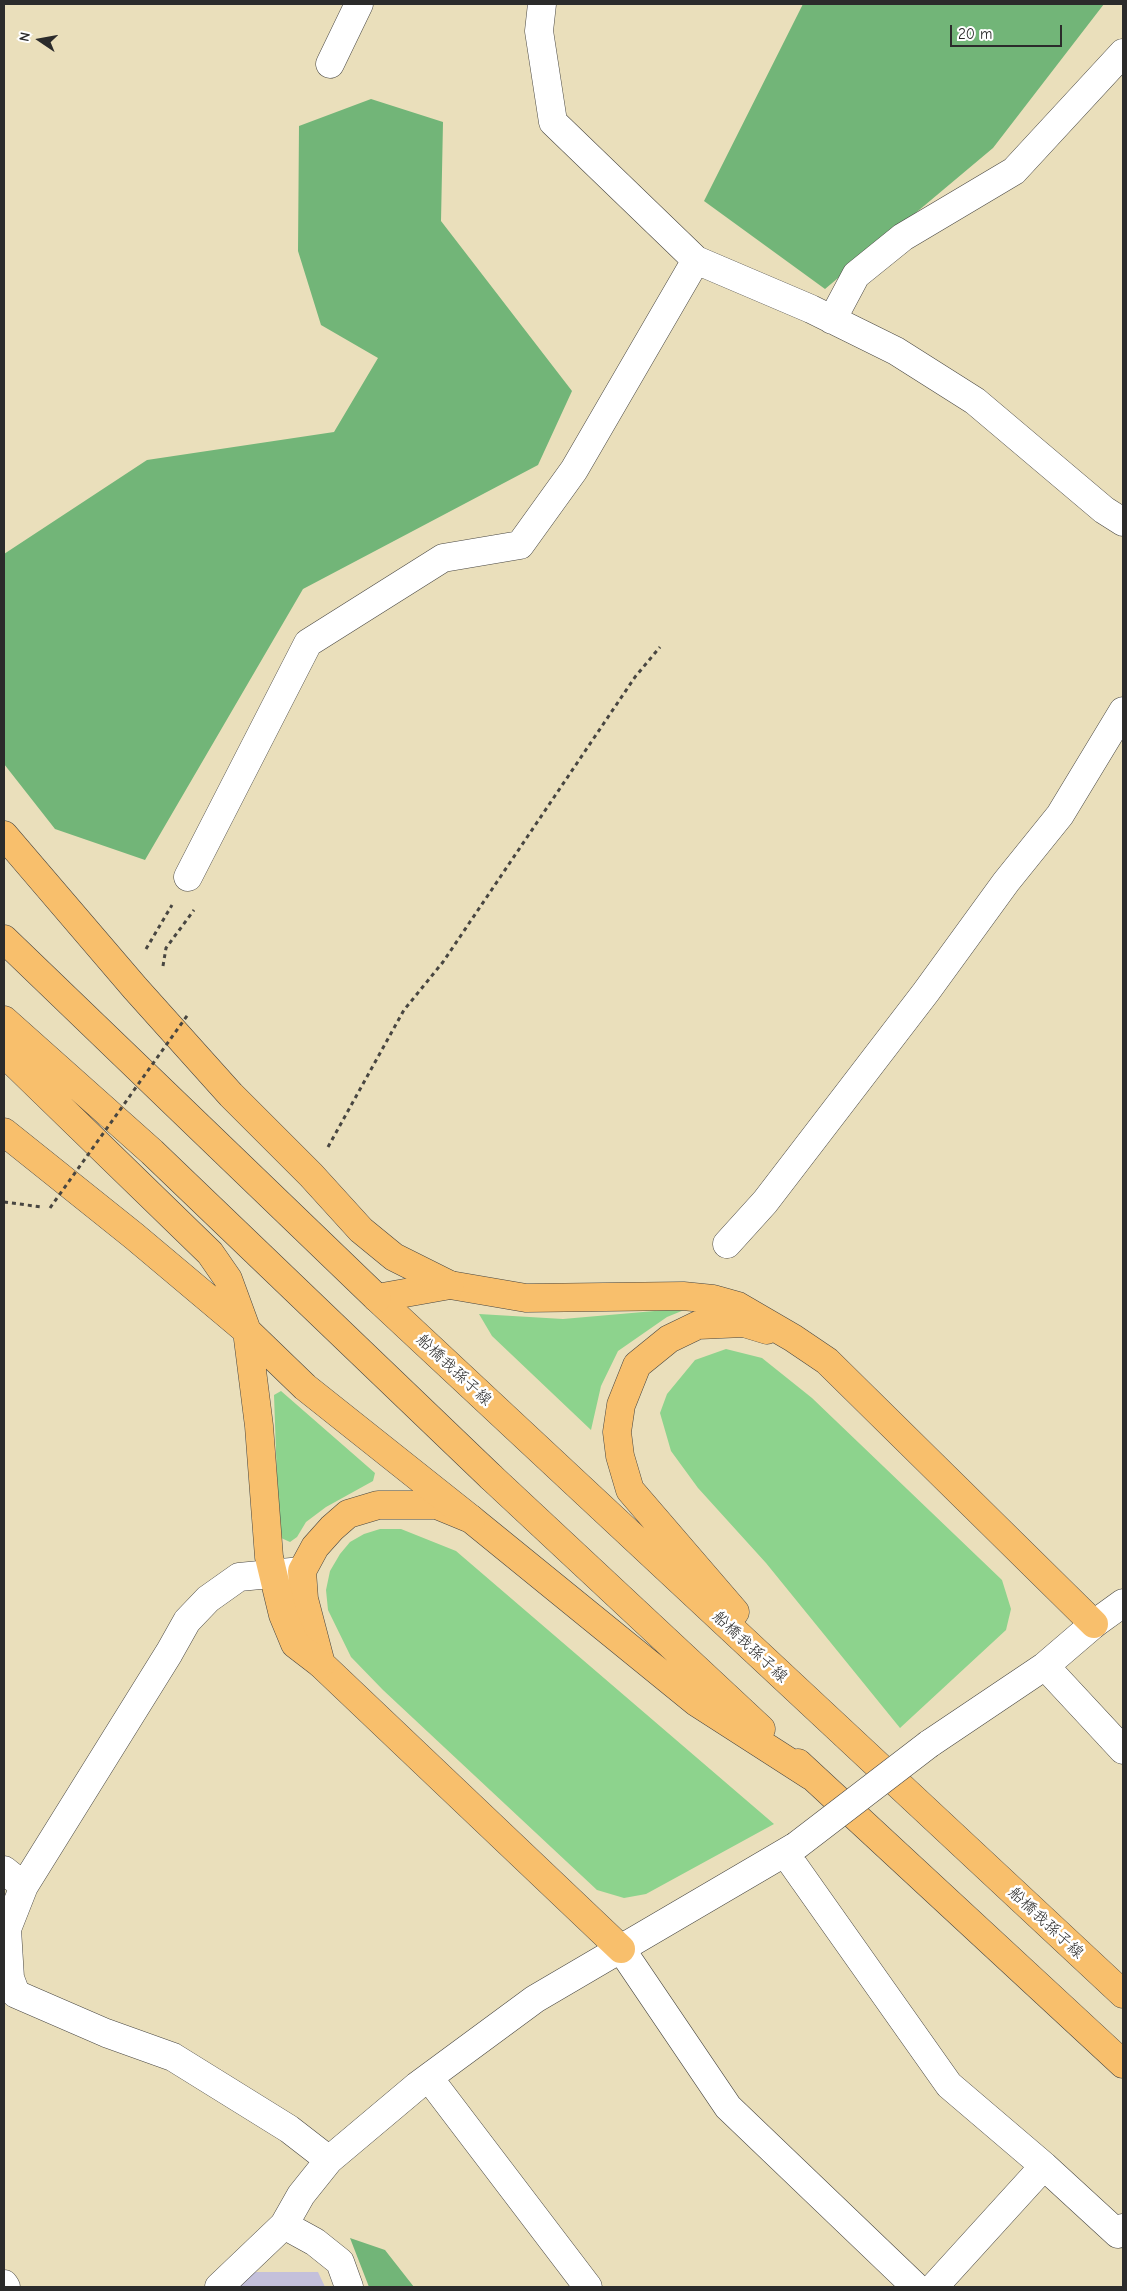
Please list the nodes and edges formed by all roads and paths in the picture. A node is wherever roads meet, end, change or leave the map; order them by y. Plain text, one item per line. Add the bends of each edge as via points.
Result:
1 (359, 4) edge
2 (542, 4) edge
3 (1123, 53) edge
4 (330, 64) dead end
5 (696, 260) junction
6 (832, 320) junction
7 (1123, 522) edge
8 (660, 647) dead end
9 (1123, 711) edge
10 (4, 836) edge
11 (188, 877) joint
12 (198, 905) dead end
13 (4, 939) edge
14 (143, 954) dead end
15 (166, 973) dead end
16 (184, 1005) dead end
17 (4, 1020) edge
18 (4, 1053) edge
19 (4, 1132) edge
20 (311, 1176) junction
21 (4, 1202) edge
22 (361, 1230) junction
23 (727, 1244) dead end
24 (450, 1285) junction
25 (377, 1298) junction
26 (247, 1331) junction
27 (793, 1338) junction
28 (471, 1519) junction
29 (302, 1571) junction
30 (273, 1572) junction
31 (1123, 1603) edge
32 (1094, 1624) junction
33 (320, 1664) junction
34 (1045, 1666) junction
35 (822, 1715) junction
36 (1123, 1750) edge
37 (811, 1776) junction
38 (790, 1850) junction
39 (14, 1878) edge
40 (621, 1949) junction
41 (1123, 1994) edge
42 (1123, 2064) edge
43 (429, 2078) junction
44 (329, 2160) junction
45 (1044, 2166) junction
46 (284, 2225) junction
47 (1122, 2234) edge
48 (4, 2284) edge
49 (6, 2287) edge
50 (219, 2287) edge
51 (349, 2287) edge
52 (588, 2287) edge
53 (916, 2287) edge
54 (934, 2287) edge

1 - 4 street
2 - 5 street via 539,31 553,122
3 - 6 street via 1014,171 903,237 856,275
5 - 6 street
5 - 11 street via 574,470 520,545 443,558 308,643
6 - 7 street via 896,351 975,402 1104,510
8 - 20 path via 635,677 443,962 404,1010
9 - 23 street via 1060,815 764,1202
10 - 20 main road via 231,1095
11 - 14 path
12 - 15 path via 166,948 162,965
13 - 25 main road, 船橋我孫子線
16 - 21 path, bridge via 189,1012 50,1208
17 - 37 main road via 152,1152 491,1477
18 - 26 main road via 210,1253 228,1279
19 - 26 main road
20 - 22 main road
22 - 24 main road via 394,1257
22 - 25 main road via 376,1265
24 - 25 main road
24 - 27 main road via 526,1298 713,1298 738,1306
25 - 35 main road, 船橋我孫子線
26 - 28 main road via 305,1387
26 - 30 main road
27 - 32 main road via 827,1361
27 - 35 main road via 744,1323 698,1325 669,1339 637,1365 621,1404 617,1432 630,1490
28 - 29 main road via 438,1505 370,1507 348,1514 332,1528 315,1547
28 - 37 main road via 696,1702
29 - 30 street
29 - 33 main road via 304,1599
30 - 33 main road via 283,1615 295,1644
30 - 39 street via 239,1577 208,1599 187,1620 169,1653
31 - 32 street
32 - 34 street
33 - 40 main road
34 - 36 street
34 - 38 street, bridge via 929,1744
35 - 41 main road, 船橋我孫子線
37 - 42 main road
38 - 40 street
38 - 45 street via 949,2085
39 - 44 street via 6,1929 10,1978 16,1994 106,2033 173,2057 289,2129
40 - 43 street via 536,1999
40 - 53 street via 728,2107
43 - 44 street
43 - 52 street
44 - 46 street via 301,2195
45 - 47 street
45 - 54 street
46 - 50 street
46 - 51 street via 340,2262
48 - 49 street

